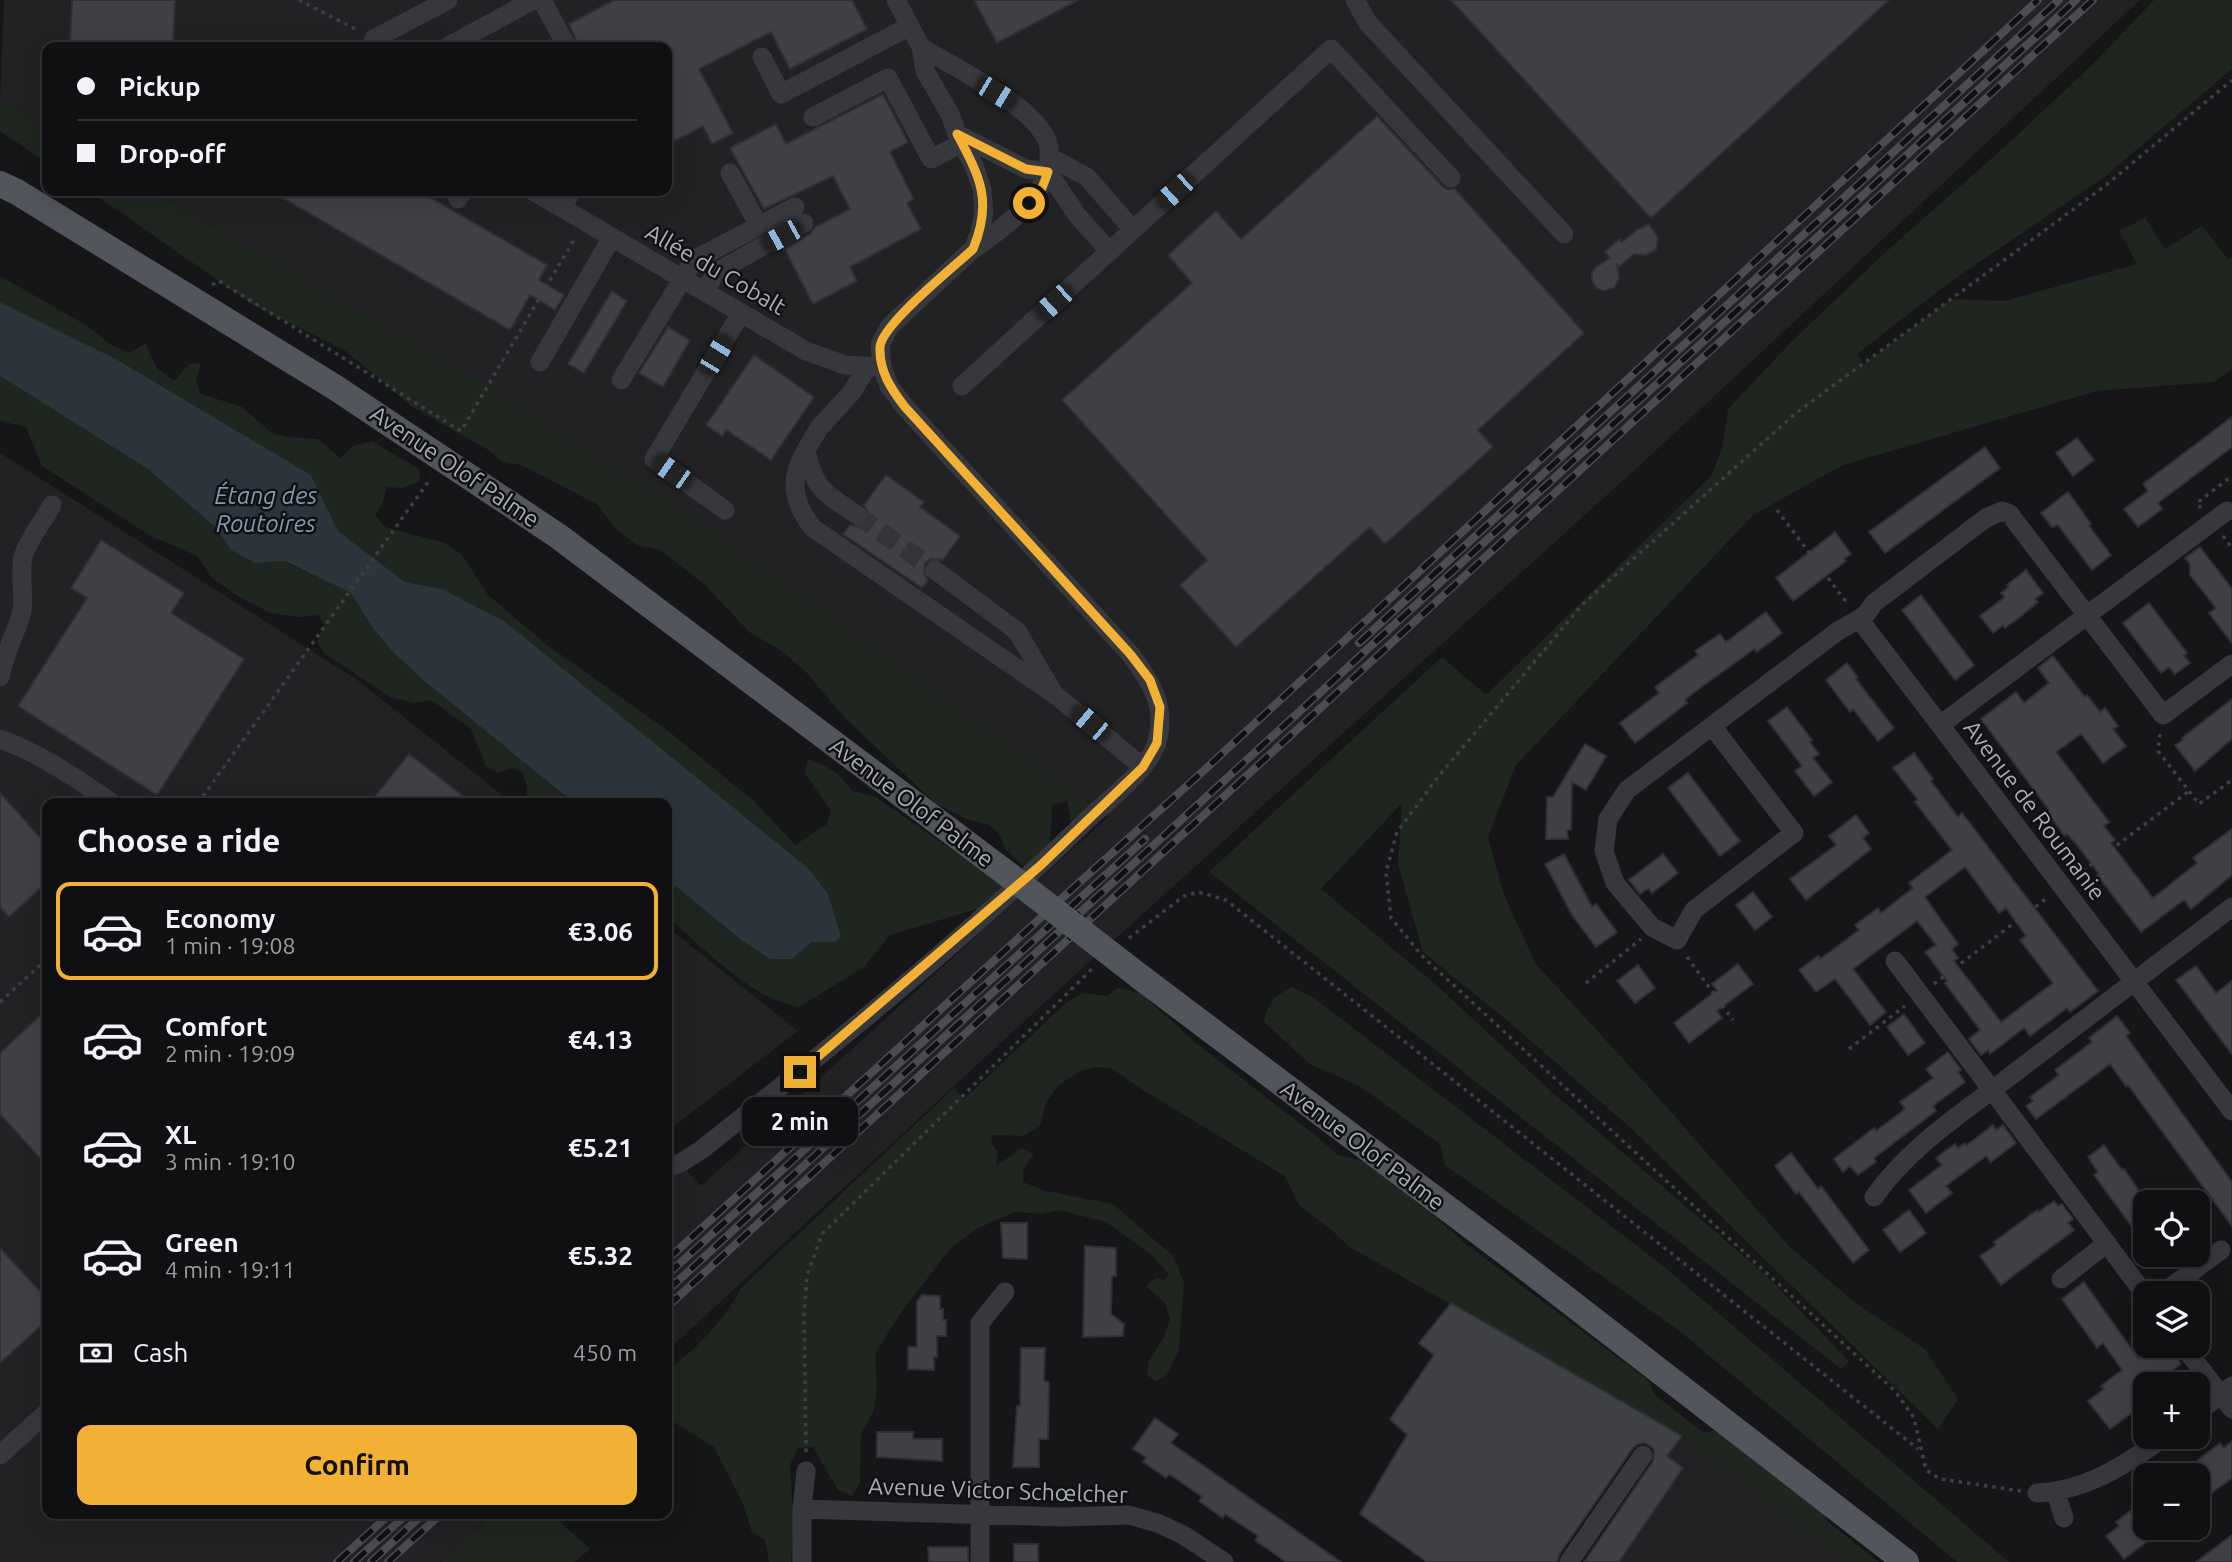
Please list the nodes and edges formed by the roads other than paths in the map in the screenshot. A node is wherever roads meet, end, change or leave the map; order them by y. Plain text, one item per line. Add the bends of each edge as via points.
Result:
1 (448, 0) edge
2 (533, 0) edge
3 (542, 0) edge
4 (896, 0) edge
5 (1354, 0) edge
6 (910, 26) junction
7 (375, 42) edge
8 (456, 42) edge
9 (560, 42) edge
10 (921, 47) junction
11 (762, 57) dead end
12 (813, 117) dead end
13 (959, 139) junction
14 (1049, 165) junction
15 (730, 173) dead end
16 (1451, 178) dead end
17 (6, 183) edge
18 (567, 199) edge
19 (759, 226) junction
20 (1133, 230) junction
21 (1564, 234) dead end
22 (612, 237) junction
23 (973, 249) junction
24 (1110, 251) junction
25 (683, 279) junction
26 (705, 292) junction
27 (741, 313) junction
28 (541, 362) dead end
29 (874, 367) junction
30 (621, 380) dead end
31 (962, 386) dead end
32 (806, 450) junction
33 (52, 505) dead end
34 (725, 510) dead end
35 (2230, 511) edge
36 (856, 515) tunnel mouth
37 (935, 570) tunnel mouth
38 (2086, 614) junction
39 (1859, 619) junction
40 (2232, 664) edge
41 (0, 677) edge
42 (1054, 694) junction
43 (1940, 725) junction
44 (1712, 726) junction
45 (0, 739) edge
46 (1143, 767) junction
47 (104, 798) edge
48 (2232, 907) edge
49 (1895, 961) dead end
50 (2134, 980) junction
51 (1992, 1090) junction
52 (2232, 1111) edge
53 (672, 1166) edge
54 (1874, 1197) dead end
55 (2106, 1243) junction
56 (2221, 1250) dead end
57 (2061, 1279) dead end
58 (2135, 1281) edge
59 (2179, 1281) edge
60 (1005, 1292) dead end
61 (2194, 1358) edge
62 (2228, 1397) edge
63 (2210, 1406) edge
64 (42, 1417) edge
65 (2147, 1449) edge
66 (0, 1455) edge
67 (1643, 1455) dead end
68 (806, 1471) road end
69 (802, 1509) junction
70 (980, 1514) junction
71 (2064, 1518) dead end
72 (802, 1562) edge
73 (980, 1562) edge
74 (1224, 1562) edge
75 (1569, 1562) edge
76 (1906, 1562) edge

1 - 7 street
2 - 8 street
3 - 9 street
4 - 6 street
5 - 21 street via 1368,23
6 - 10 street
6 - 11 street via 781,94
10 - 13 street via 925,71
10 - 14 street via 1030,117 1048,142
12 - 13 street via 888,78 932,159
13 - 14 street via 1026,169
13 - 23 street via 982,189 984,212
14 - 20 street via 1087,177
14 - 23 street via 1042,188 1029,203
14 - 24 street via 1077,215
15 - 19 street
16 - 20 street via 1331,49
17 - 76 main road, Avenue Olof Palme, bridge via 336,388 537,521 1527,1269
18 - 22 street, Allée du Cobalt via 585,222
19 - 25 street via 694,260
19 - 26 street via 800,215 715,273
20 - 24 street
22 - 25 street, Allée du Cobalt
22 - 28 street
23 - 29 street via 890,326
24 - 31 street
25 - 26 street, Allée du Cobalt
25 - 30 street
26 - 27 street, Allée du Cobalt
27 - 29 street, Allée du Cobalt via 806,351 845,365
27 - 34 street via 654,459
29 - 32 street via 819,428
29 - 46 street via 1150,680 1160,707 1157,743
32 - 36 street via 821,490
32 - 42 street via 796,468 796,500 813,528
33 - 41 street via 23,555 23,607
35 - 38 street, Avenue de Roumanie
37 - 42 street via 1017,631
38 - 39 street via 2015,520 2002,512 1986,518
38 - 40 street via 2163,715
38 - 43 street, Avenue de Roumanie
39 - 43 street
39 - 44 street
42 - 46 street
43 - 50 street, Avenue de Roumanie
44 - 44 street via 1794,834 1694,910 1677,940 1652,927 1615,883 1604,851 1608,819 1627,790
45 - 47 street
46 - 53 street via 1041,865 820,1056 701,1150
48 - 50 street
49 - 51 street
50 - 51 street
50 - 52 street, Avenue de Roumanie
51 - 54 street via 1892,1171
51 - 55 street
55 - 57 street
55 - 58 street
56 - 59 street
60 - 70 street via 980,1323
61 - 62 street
62 - 63 street
64 - 66 street
65 - 71 street via 2094,1480 2046,1493
67 - 75 street
68 - 69 street
69 - 70 street, Avenue Victor Schœlcher
69 - 72 street
70 - 73 street
70 - 74 street, Avenue Victor Schœlcher via 1129,1515 1185,1536

